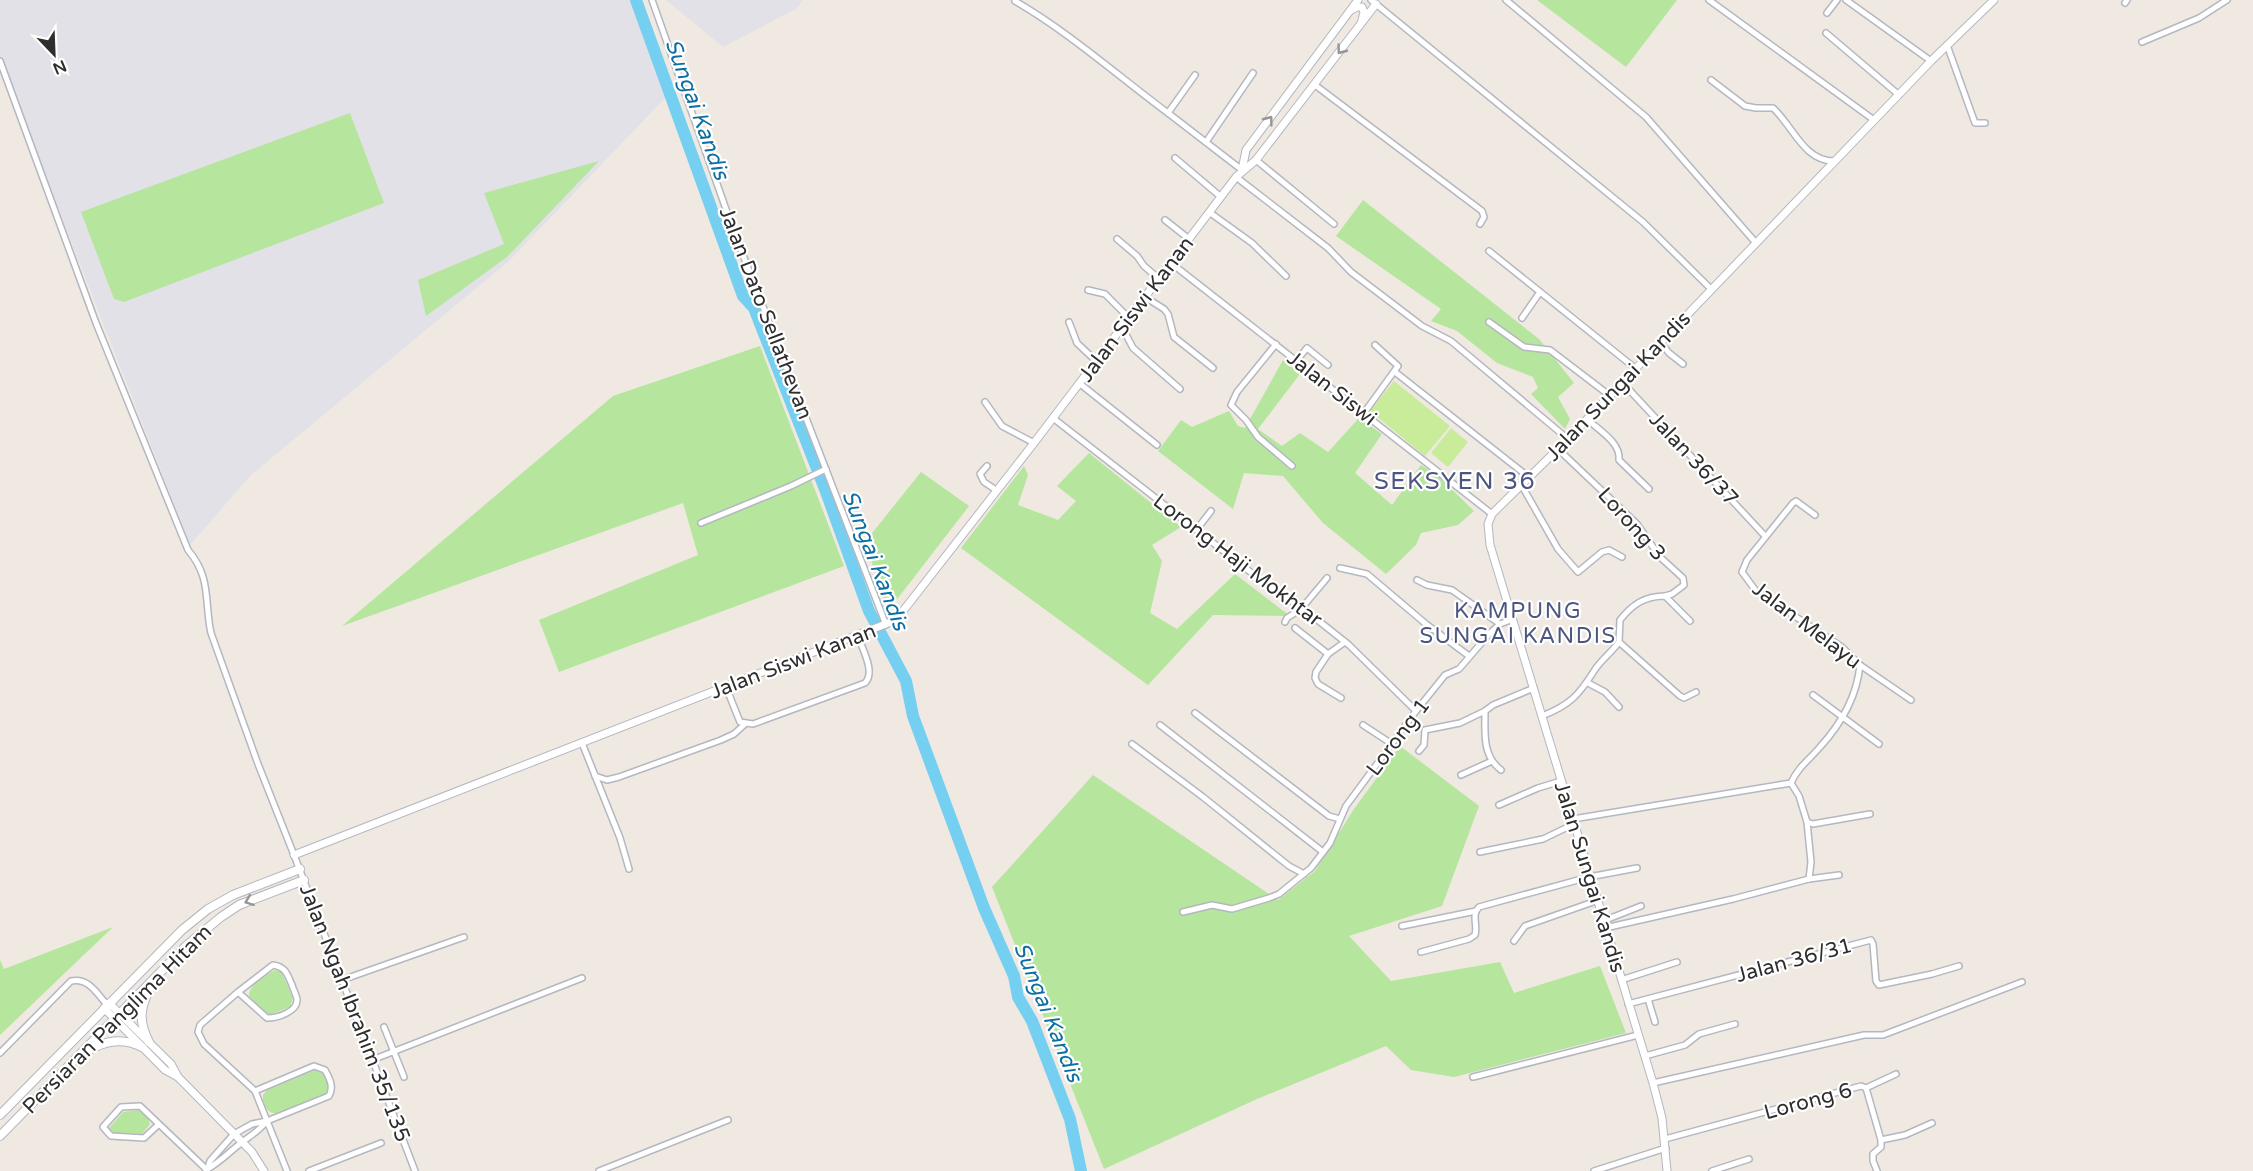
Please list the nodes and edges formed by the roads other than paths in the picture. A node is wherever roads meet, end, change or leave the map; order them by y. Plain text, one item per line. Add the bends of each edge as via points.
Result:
1 (652, 0) edge
2 (1358, 0) edge
3 (1506, 0) edge
4 (1709, 0) edge
5 (1837, 0) edge
6 (1846, 0) edge
7 (1994, 0) edge
8 (2227, 0) edge
9 (1015, 1) edge
10 (1374, 2) edge
11 (1349, 12) junction
12 (1827, 13) dead end
13 (1362, 23) junction
14 (1826, 33) dead end
15 (2142, 42) dead end
16 (1947, 45) junction
17 (0, 61) edge
18 (1931, 61) junction
19 (1253, 74) dead end
20 (1195, 75) dead end
21 (1711, 80) dead end
22 (1315, 85) junction
23 (1899, 95) junction
24 (1168, 113) junction
25 (1874, 120) junction
26 (1985, 123) dead end
27 (1206, 142) junction
28 (1175, 158) dead end
29 (1256, 160) junction
30 (1835, 161) junction
31 (1242, 170) junction
32 (1236, 177) junction
33 (1221, 197) junction
34 (1209, 212) junction
35 (1165, 220) dead end
36 (1334, 224) dead end
37 (1480, 224) dead end
38 (1189, 239) junction
39 (1117, 240) dead end
40 (1756, 243) junction
41 (1489, 251) dead end
42 (1171, 263) junction
43 (1287, 276) dead end
44 (1158, 278) junction
45 (1711, 289) junction
46 (1088, 290) dead end
47 (1540, 292) junction
48 (1145, 297) junction
49 (1129, 318) junction
50 (1522, 318) dead end
51 (1069, 322) dead end
52 (1489, 322) dead end
53 (1122, 327) junction
54 (1660, 342) junction
55 (1276, 344) junction
56 (1375, 345) dead end
57 (1297, 360) junction
58 (1096, 361) junction
59 (1683, 364) dead end
60 (1328, 366) dead end
61 (1213, 368) dead end
62 (1635, 368) junction
63 (1395, 372) junction
64 (1622, 382) junction
65 (1079, 383) junction
66 (1180, 389) dead end
67 (1610, 395) junction
68 (985, 402) dead end
69 (1364, 413) junction
70 (1053, 418) junction
71 (1587, 419) junction
72 (1568, 439) junction
73 (1034, 443) junction
74 (1157, 445) dead end
75 (1558, 449) junction
76 (987, 466) dead end
77 (1292, 466) dead end
78 (824, 470) junction
79 (1530, 478) junction
80 (1522, 486) junction
81 (1649, 489) dead end
82 (996, 490) junction
83 (1211, 511) dead end
84 (1492, 514) junction
85 (1815, 515) dead end
86 (701, 524) dead end
87 (1197, 529) junction
88 (1765, 536) junction
89 (1622, 556) dead end
90 (1340, 568) dead end
91 (1328, 578) dead end
92 (1417, 580) dead end
93 (1665, 596) junction
94 (1301, 609) junction
95 (1513, 619) junction
96 (1690, 621) dead end
97 (1285, 622) dead end
98 (1500, 624) junction
99 (885, 625) junction
100 (1295, 628) dead end
101 (858, 636) junction
102 (1345, 642) junction
103 (1619, 642) junction
104 (1328, 654) junction
105 (1469, 656) junction
106 (1860, 665) junction
107 (1868, 670) junction
108 (1859, 675) junction
109 (1588, 683) junction
110 (726, 687) junction
111 (1534, 688) junction
112 (1696, 692) dead end
113 (1813, 695) dead end
114 (1341, 698) dead end
115 (1911, 700) dead end
116 (1619, 707) dead end
117 (1416, 711) junction
118 (1485, 711) junction
119 (1195, 713) dead end
120 (1542, 716) junction
121 (1843, 717) junction
122 (745, 724) junction
123 (1363, 724) dead end
124 (1160, 725) dead end
125 (582, 743) junction
126 (1132, 744) dead end
127 (1392, 744) junction
128 (1879, 744) dead end
129 (1419, 751) dead end
130 (1492, 761) junction
131 (1502, 770) dead end
132 (1461, 775) dead end
133 (595, 776) junction
134 (1561, 781) junction
135 (1791, 783) junction
136 (1499, 805) dead end
137 (1870, 814) dead end
138 (1340, 819) junction
139 (1573, 821) junction
140 (1807, 822) junction
141 (1323, 852) junction
142 (1480, 852) dead end
143 (294, 855) junction
144 (1637, 868) dead end
145 (300, 869) junction
146 (629, 869) dead end
147 (1304, 874) junction
148 (1839, 875) dead end
149 (1589, 876) junction
150 (1809, 879) junction
151 (304, 880) junction
152 (1596, 901) junction
153 (1641, 906) dead end
154 (1476, 910) junction
155 (1183, 912) dead end
156 (1604, 925) junction
157 (1402, 926) dead end
158 (464, 937) dead end
159 (1514, 941) dead end
160 (1421, 952) dead end
161 (1677, 962) dead end
162 (1959, 966) dead end
163 (158, 975) junction
164 (582, 978) dead end
165 (342, 980) junction
166 (1621, 980) junction
167 (2022, 982) dead end
168 (238, 992) junction
169 (1648, 999) junction
170 (1628, 1004) junction
171 (107, 1005) junction
172 (117, 1016) junction
173 (1655, 1022) dead end
174 (1735, 1024) dead end
175 (384, 1027) dead end
176 (1638, 1035) junction
177 (149, 1042) junction
178 (142, 1047) junction
179 (394, 1052) junction
180 (0, 1053) edge
181 (78, 1056) junction
182 (1645, 1056) junction
183 (372, 1060) junction
184 (1896, 1074) dead end
185 (178, 1077) junction
186 (404, 1077) dead end
187 (1473, 1077) dead end
188 (1653, 1083) junction
189 (1866, 1088) junction
190 (255, 1091) junction
191 (0, 1115) edge
192 (728, 1120) dead end
193 (267, 1122) junction
194 (1932, 1124) dead end
195 (158, 1125) junction
196 (234, 1134) junction
197 (0, 1136) edge
198 (1881, 1140) junction
199 (242, 1142) junction
200 (381, 1143) dead end
201 (1665, 1143) junction
202 (1749, 1159) dead end
203 (206, 1170) edge
204 (264, 1171) edge
205 (287, 1171) edge
206 (309, 1171) edge
207 (415, 1171) edge
208 (599, 1171) edge
209 (1594, 1171) edge
210 (1667, 1171) edge
211 (1712, 1171) edge
212 (1877, 1171) edge

1 - 78 street, Jalan Dato Sellathevan
2 - 11 street, Jalan Siswi Kanan
3 - 40 street via 1646,117
4 - 25 street
5 - 12 street
6 - 18 street
7 - 16 street, Jalan Sungai Kandis
8 - 15 street via 2199,18
9 - 24 street via 1062,30
10 - 13 street, Jalan Siswi Kanan
10 - 45 street via 1643,222
11 - 13 street via 1362,7
31 -> 11 street, Jalan Siswi Kanan via 1246,150
13 -> 22 street, Jalan Siswi Kanan
14 - 23 street
16 - 18 street, Jalan Sungai Kandis
16 - 26 street via 1975,123
17 - 143 street, Jalan Ngah Ibrahim 35/135 via 147,453 204,582 211,633
18 - 23 street, Jalan Sungai Kandis
19 - 27 street
20 - 24 street
21 - 30 street via 1745,106 1773,108 1800,144 1822,161
22 - 29 street, Jalan Siswi Kanan
22 - 37 street via 1482,211
23 - 25 street, Jalan Sungai Kandis
24 - 27 street
25 - 30 street, Jalan Sungai Kandis
27 - 31 street
28 - 33 street
29 - 31 street, Jalan Siswi Kanan
29 - 36 street
30 - 40 street, Jalan Sungai Kandis
31 - 32 street, Jalan Siswi Kanan
32 - 33 street, Jalan Siswi Kanan
32 - 72 street via 1328,248 1351,272 1422,326 1451,341
33 - 34 street, Jalan Siswi Kanan
34 - 38 street, Jalan Siswi Kanan
34 - 43 street via 1252,243
35 - 38 street
38 - 42 street, Jalan Siswi Kanan
39 - 44 street
40 - 45 street, Jalan Sungai Kandis
41 - 47 street
42 - 44 street, Jalan Siswi Kanan
42 - 55 street, Jalan Siswi
44 - 48 street, Jalan Siswi Kanan
45 - 54 street, Jalan Sungai Kandis
46 - 49 street via 1104,294
47 - 50 street
47 - 62 street
48 - 49 street, Jalan Siswi Kanan
48 - 61 street via 1168,314 1174,337
49 - 53 street, Jalan Siswi Kanan
51 - 58 street via 1077,343
52 - 67 street via 1524,347 1550,350
53 - 58 street, Jalan Siswi Kanan
53 - 66 street via 1133,348
54 - 59 street
54 - 62 street, Jalan Sungai Kandis
55 - 57 street, Jalan Siswi
55 - 77 street via 1231,405 1258,437
56 - 63 street via 1396,362
57 - 60 street via 1307,348
57 - 69 street, Jalan Siswi
58 - 65 street, Jalan Siswi Kanan
62 - 64 street, Jalan Sungai Kandis
63 - 69 street
63 - 79 street
64 - 67 street, Jalan Sungai Kandis
64 - 88 street, Jalan 36/37
65 - 70 street, Jalan Siswi Kanan
65 - 74 street
67 - 71 street, Jalan Sungai Kandis
68 - 73 street via 1002,426
69 - 84 street, Jalan Siswi
70 - 73 street, Jalan Siswi Kanan
70 - 87 street, Lorong Haji Mokhtar
71 - 72 street, Jalan Sungai Kandis
71 - 81 street via 1616,445 1619,460
72 - 75 street, Jalan Sungai Kandis
73 - 82 street, Jalan Siswi Kanan
75 - 79 street, Jalan Sungai Kandis
75 - 93 street, Lorong 3 via 1629,516 1660,557 1683,578 1684,585
76 - 82 street via 980,474
78 - 86 street
78 - 99 street, Jalan Dato Sellathevan
79 - 80 street, Jalan Sungai Kandis
80 - 84 street, Jalan Sungai Kandis
80 - 89 street via 1558,549 1578,573 1602,552 1609,550
82 - 99 street, Jalan Siswi Kanan via 896,620
83 - 87 street
84 - 95 street, Jalan Sungai Kandis via 1488,524 1490,545
85 - 88 street, Jalan Melayu via 1797,501
87 - 94 street, Lorong Haji Mokhtar
88 - 106 street, Jalan Melayu via 1742,567 1743,577 1756,591 1842,647
90 - 105 street via 1368,574
91 - 94 street
92 - 98 street via 1452,590
93 - 96 street
93 - 103 street, Lorong 3 via 1646,598 1628,611 1620,621
94 - 97 street
94 - 102 street, Lorong Haji Mokhtar
95 - 98 street, Lorong 1
95 - 111 street, Jalan Sungai Kandis
98 - 105 street, Lorong 1
99 - 101 street, Jalan Siswi Kanan
100 - 104 street
101 - 110 street, Jalan Siswi Kanan
101 - 122 street via 870,670 865,683
102 - 104 street
102 - 117 street, Lorong Haji Mokhtar
103 - 109 street, Lorong 3
103 - 112 street via 1680,696
104 - 114 street via 1315,678
105 - 117 street, Lorong 1 via 1459,669 1445,675
106 - 107 street, Jalan Melayu
106 - 108 street
107 - 108 street
107 - 115 street, Jalan Melayu
108 - 121 street
109 - 116 street via 1605,692
109 - 120 street, Lorong 3 via 1571,701
110 - 122 street via 740,722
110 - 125 street, Jalan Siswi Kanan
111 - 118 street
111 - 120 street, Jalan Sungai Kandis
113 - 121 street
117 - 127 street, Lorong 1
118 - 129 street via 1460,723 1425,730 1424,745
118 - 130 street via 1485,745
119 - 138 street via 1329,816
120 - 134 street, Jalan Sungai Kandis
121 - 128 street
121 - 135 street
122 - 133 street via 721,740 620,777 607,780
123 - 127 street
124 - 141 street
125 - 133 street
125 - 143 street, Jalan Siswi Kanan
126 - 147 street
127 - 138 street, Lorong 1
130 - 131 street
130 - 132 street
133 - 146 street
134 - 136 street
134 - 139 street, Jalan Sungai Kandis
135 - 139 street
135 - 140 street
137 - 140 street
138 - 141 street, Lorong 1
139 - 142 street via 1543,839
139 - 149 street, Jalan Sungai Kandis
140 - 150 street
141 - 147 street, Lorong 1
143 - 145 street, Jalan Ngah Ibrahim 35/135
144 - 149 street
145 - 151 street, Jalan Ngah Ibrahim 35/135
145 - 171 main road, Persiaran Panglima Hitam via 208,909
147 - 155 street, Lorong 1 via 1269,898 1232,909 1212,905
148 - 150 street
149 - 152 street, Jalan Sungai Kandis
149 - 154 street
150 - 156 street
151 -> 163 main road, Persiaran Panglima Hitam via 221,916
151 - 165 street, Jalan Ngah Ibrahim 35/135
152 - 156 street, Jalan Sungai Kandis
152 - 159 street via 1525,926
153 - 156 street
154 - 157 street
154 - 160 street via 1475,935
156 - 166 street, Jalan Sungai Kandis
158 - 165 street
161 - 166 street
162 - 169 street, Jalan 36/31 via 1879,984 1871,940
163 - 172 main road, Persiaran Panglima Hitam
163 - 177 main road via 140,1013
164 - 179 street
165 - 183 street, Jalan Ngah Ibrahim 35/135
166 - 170 street, Jalan Sungai Kandis
167 - 188 street via 1883,1035 1864,1035
168 - 168 street via 273,965 281,966 297,1002 289,1012 267,1018
168 - 190 street via 200,1025 198,1032 204,1044
169 - 170 street, Jalan 36/31
169 - 173 street
170 - 176 street, Jalan Sungai Kandis
171 - 172 street
171 - 180 street via 88,983 80,979 71,981
171 - 191 main road, Persiaran Panglima Hitam
172 - 177 street
172 - 178 street
172 - 181 main road, Persiaran Panglima Hitam
174 - 182 street via 1699,1035 1685,1046
175 - 179 street
176 - 182 street, Jalan Sungai Kandis
176 - 187 street
177 - 185 street
178 - 181 main road via 121,1040 101,1043
178 - 185 street
179 - 183 street
179 - 186 street
181 - 197 main road, Persiaran Panglima Hitam
182 - 188 street, Jalan Sungai Kandis
183 - 207 street, Jalan Ngah Ibrahim 35/135
184 - 189 street
185 - 196 street
188 - 201 street, Jalan Sungai Kandis
189 - 198 street, Lorong 6
189 - 201 street, Lorong 6 via 1861,1086
190 - 193 street
190 - 193 street via 314,1066 325,1070 329,1078 329,1096
192 - 208 street
193 - 196 street via 252,1124
193 - 199 street
193 - 205 street
194 - 198 street
195 - 195 street via 140,1106 130,1105 121,1107 103,1127 111,1136 144,1138
195 - 203 street
196 - 199 street
196 - 203 street
198 - 212 street, Lorong 6 via 1881,1147 1873,1155
199 - 203 street
199 - 204 street
200 - 206 street
201 - 209 street, Lorong 6
201 - 210 street, Jalan Sungai Kandis
202 - 211 street

